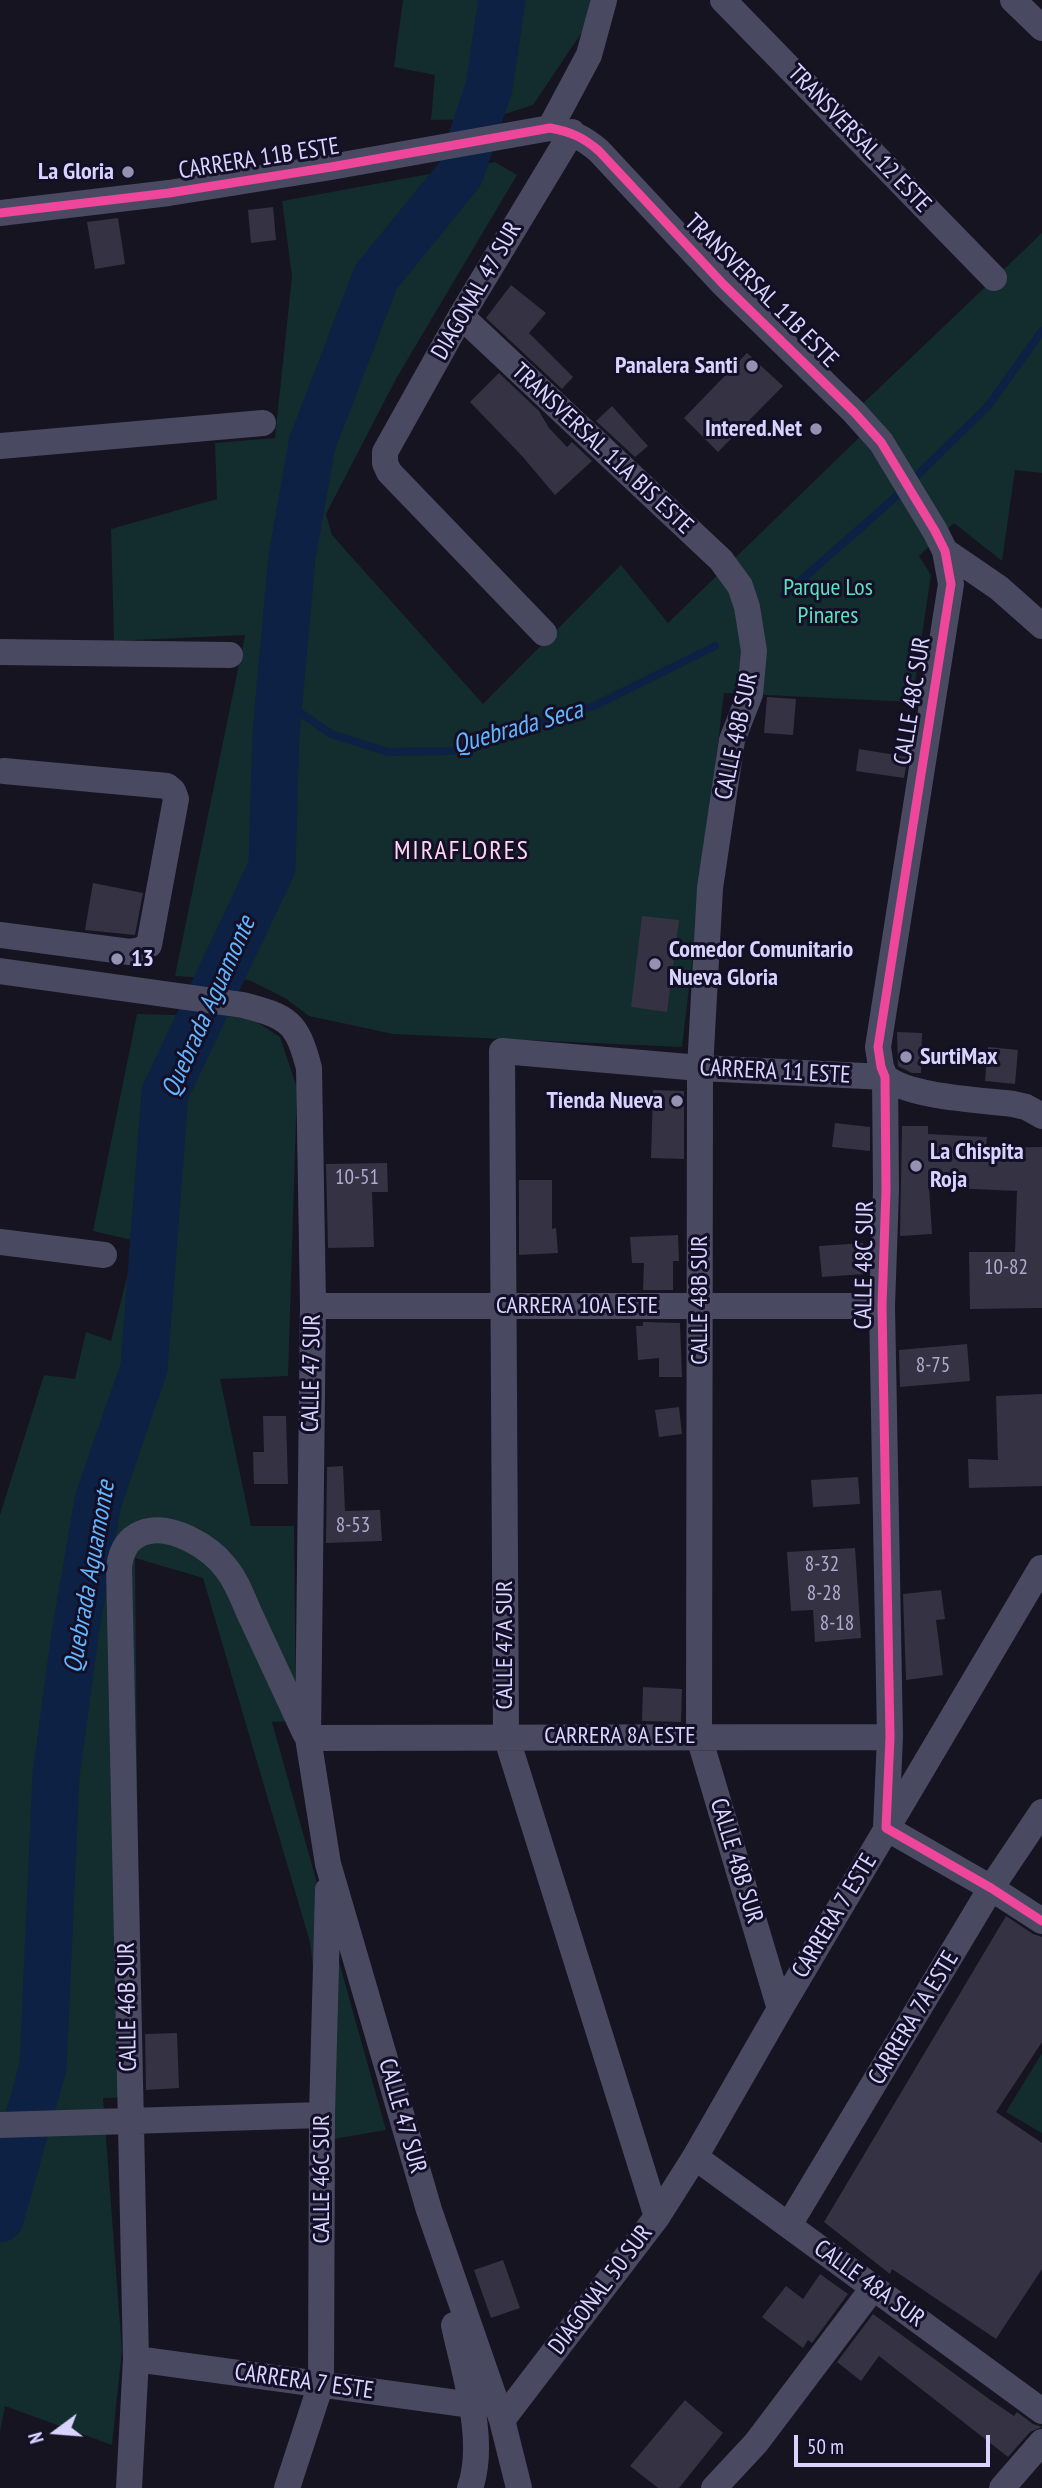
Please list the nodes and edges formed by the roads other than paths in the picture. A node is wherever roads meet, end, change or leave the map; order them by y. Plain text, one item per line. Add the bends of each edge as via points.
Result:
1 (604, 0) edge
2 (723, 0) edge
3 (1013, 0) edge
4 (1042, 28) edge
5 (561, 130) junction
6 (0, 214) edge
7 (994, 278) dead end
8 (461, 316) junction
9 (263, 423) dead end
10 (0, 446) edge
11 (940, 541) junction
12 (740, 586) joint
13 (1042, 626) edge
14 (544, 633) dead end
15 (0, 652) edge
16 (230, 655) dead end
17 (4, 771) dead end
18 (0, 935) edge
19 (0, 971) edge
20 (502, 1051) joint
21 (700, 1068) junction
22 (885, 1077) junction
23 (1042, 1116) edge
24 (0, 1242) edge
25 (104, 1255) dead end
26 (313, 1306) junction
27 (503, 1306) junction
28 (700, 1306) junction
29 (883, 1306) junction
30 (140, 1534) joint
31 (1041, 1568) edge
32 (506, 1736) junction
33 (699, 1737) junction
34 (890, 1737) junction
35 (308, 1738) junction
36 (1042, 1812) edge
37 (887, 1828) junction
38 (328, 1864) junction
39 (991, 1888) junction
40 (1042, 1921) edge
41 (780, 2009) junction
42 (322, 2115) junction
43 (130, 2122) junction
44 (0, 2125) edge
45 (695, 2157) junction
46 (429, 2210) junction
47 (656, 2217) junction
48 (789, 2225) junction
49 (873, 2288) junction
50 (136, 2359) junction
51 (321, 2384) junction
52 (471, 2405) junction
53 (1042, 2411) edge
54 (502, 2420) junction
55 (1042, 2442) edge
56 (129, 2488) edge
57 (287, 2488) edge
58 (470, 2488) edge
59 (519, 2488) edge
60 (714, 2488) edge
61 (1002, 2488) edge

1 - 5 street, DIAGONAL 47 SUR
2 - 7 street, TRANSVERSAL 12 ESTE
3 - 4 street
5 - 6 street, CARRERA 11B ESTE via 523,132 169,193
5 - 8 street, DIAGONAL 47 SUR
5 - 11 street, TRANSVERSAL 11B ESTE via 587,140 599,151 723,284 854,412 881,442
8 - 12 street, TRANSVERSAL 11A BIS ESTE via 721,561
8 - 14 street, DIAGONAL 47 SUR via 385,452 385,463 388,472
9 - 10 street
11 - 13 street, TRANSVERSAL 11B ESTE
11 - 22 street, CALLE 48C SUR via 951,583 879,1038
12 - 21 street, CALLE 48B SUR via 752,629 753,673 732,740 710,888
15 - 16 street
17 - 18 street via 167,786 176,799 149,945 130,952
19 - 26 street, CALLE 47 SUR via 243,1004 281,1017 296,1028 309,1068
20 - 21 street, CARRERA 11 ESTE
20 - 27 street, CALLE 47A SUR
21 - 22 street, CARRERA 11 ESTE
21 - 28 street, CALLE 48B SUR
22 - 23 street, CARRERA 11 ESTE via 901,1087 1013,1104
22 - 29 street, CALLE 48C SUR
24 - 25 street
26 - 27 street, CARRERA 10A ESTE
26 - 35 street, CALLE 47 SUR
27 - 28 street, CARRERA 10A ESTE
27 - 32 street, CALLE 47A SUR
28 - 29 street, CARRERA 10A ESTE
28 - 33 street, CALLE 48B SUR
29 - 34 street, CALLE 48C SUR
30 - 35 street, CALLE 47 SUR via 156,1531 188,1538 226,1568
30 - 43 street, CALLE 46B SUR via 126,1545 119,1567
31 - 37 street, CARRERA 7 ESTE
32 - 33 street, CARRERA 8A ESTE
32 - 35 street, CARRERA 8A ESTE
32 - 47 street, CALLE 47A SUR
33 - 34 street, CARRERA 8A ESTE
33 - 41 street, CALLE 48B SUR
34 - 37 street, CALLE 48C SUR
35 - 38 street, CALLE 47 SUR
36 - 39 street, CARRERA 7A ESTE
37 - 39 street
37 - 41 street, CARRERA 7 ESTE
38 - 42 street, CALLE 46C SUR
38 - 46 street, CALLE 47 SUR
39 - 40 street
39 - 48 street, CARRERA 7A ESTE
41 - 45 street, CARRERA 7 ESTE
42 - 43 street
42 - 51 street, CALLE 46C SUR
43 - 44 street
43 - 50 street, CALLE 46B SUR
45 - 47 street, DIAGONAL 50 SUR
45 - 48 street, CALLE 48A SUR
46 - 52 street
46 - 54 street, CALLE 47 SUR
47 - 54 street, DIAGONAL 50 SUR
48 - 49 street, CALLE 48A SUR
49 - 53 street, CALLE 48A SUR
49 - 60 street via 756,2444
50 - 51 street, CARRERA 7 ESTE
50 - 56 street, CALLE 46B SUR
51 - 52 street, CARRERA 7 ESTE
51 - 57 street, CALLE 46C SUR
52 - 58 street via 476,2459
54 - 59 street, CALLE 47 SUR
55 - 61 street

